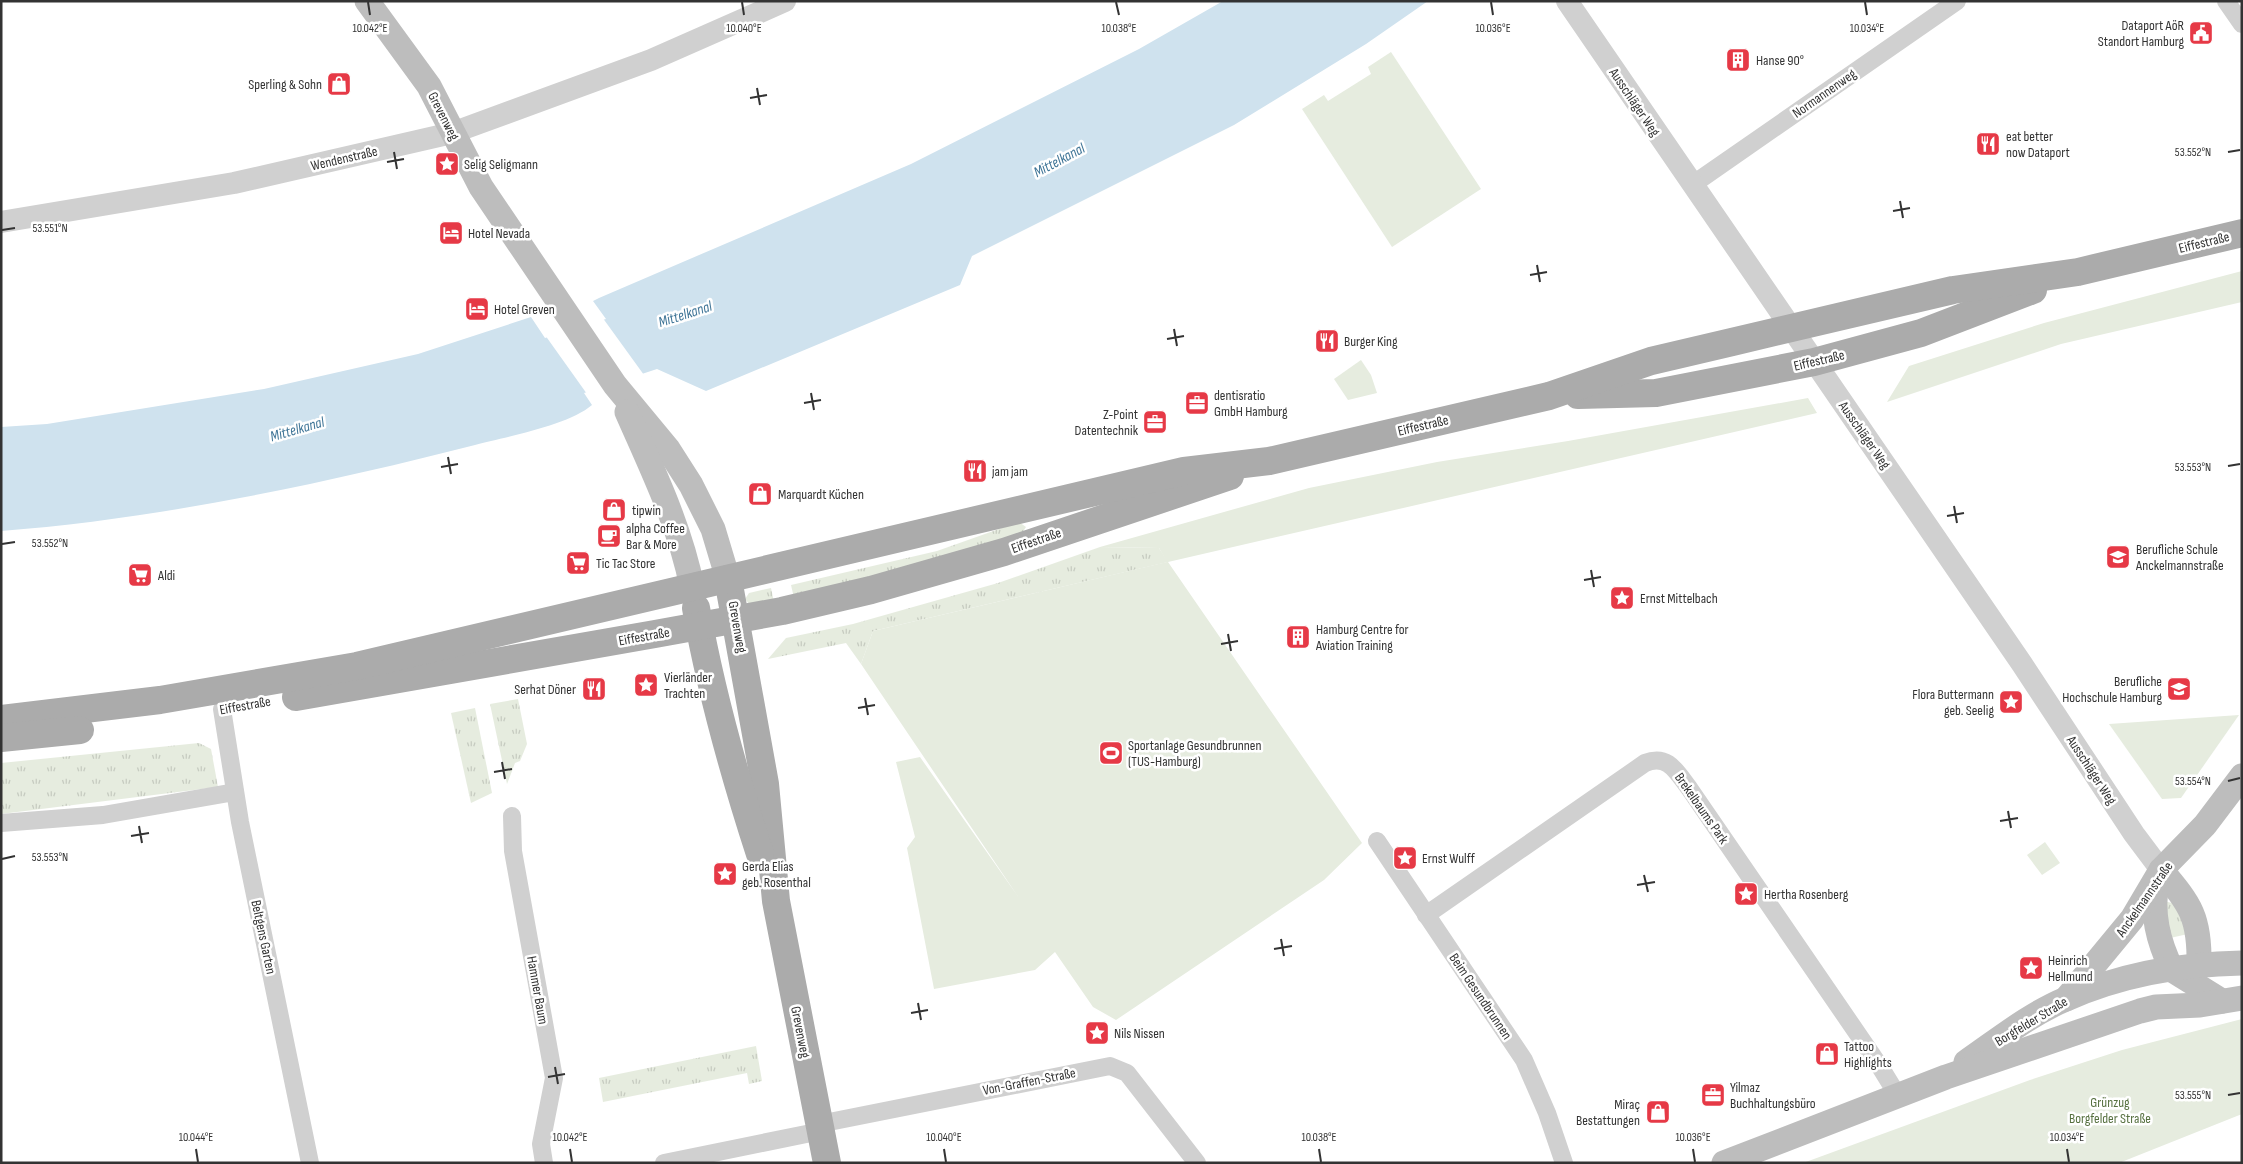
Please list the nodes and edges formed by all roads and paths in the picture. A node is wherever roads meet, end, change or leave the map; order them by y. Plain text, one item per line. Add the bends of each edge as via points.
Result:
1 (367, 1) edge
2 (785, 1) edge
3 (1567, 1) edge
4 (1957, 1) edge
5 (2226, 1) edge
6 (2242, 24) edge
7 (452, 132) junction
8 (1692, 185) junction
9 (1, 222) edge
10 (2242, 233) edge
11 (2078, 272) junction
12 (1790, 328) junction
13 (1814, 362) junction
14 (615, 385) junction
15 (1549, 396) junction
16 (1269, 461) junction
17 (728, 579) junction
18 (692, 588) junction
19 (736, 619) junction
20 (699, 626) junction
21 (222, 709) junction
22 (1, 719) edge
23 (1, 738) edge
24 (2242, 776) edge
25 (235, 792) junction
26 (512, 816) dead end
27 (1, 823) edge
28 (1377, 841) dead end
29 (2161, 870) junction
30 (776, 901) junction
31 (1426, 915) junction
32 (2242, 963) edge
33 (2186, 971) junction
34 (2066, 999) junction
35 (2232, 999) edge
36 (2156, 1007) junction
37 (1946, 1077) junction
38 (1898, 1096) junction
39 (820, 1128) junction
40 (310, 1163) edge
41 (544, 1163) edge
42 (664, 1163) edge
43 (827, 1163) edge
44 (1197, 1163) edge
45 (1564, 1163) edge
46 (1724, 1163) edge

1 - 7 main road, Grevenweg via 429,86
2 - 7 street, Wendenstraße via 651,60
3 - 8 street, Ausschläger Weg
4 - 8 street, Normannenweg
5 - 6 street
7 - 9 street, Wendenstraße via 234,182
7 - 14 main road, Grevenweg via 481,187
8 - 12 street, Ausschläger Weg
10 - 11 main road, Eiffestraße
11 - 12 main road, Eiffestraße via 1953,290
11 - 13 main road, Eiffestraße via 1921,333
12 - 13 street, Ausschläger Weg
12 - 15 main road, Eiffestraße via 1651,362
13 - 15 main road, Eiffestraße via 1656,393
13 - 29 street, Ausschläger Weg
14 - 17 main road, Grevenweg via 668,449 691,485 713,529
14 - 18 main road, Grevenweg via 663,493 682,545
15 - 16 main road, Eiffestraße
16 - 17 main road, Eiffestraße via 1184,471
16 - 19 main road, Eiffestraße via 1214,483 1099,518 1004,552 871,590
17 - 18 main road, Eiffestraße
17 - 19 main road, Grevenweg
18 - 20 main road, Grevenweg
18 - 22 main road, Eiffestraße via 357,666 258,685 91,710
19 - 20 main road, Eiffestraße
19 - 30 main road, Grevenweg via 765,784
20 - 21 main road, Eiffestraße
20 - 30 main road, Grevenweg via 738,788
21 - 23 main road, Eiffestraße via 100,728
21 - 25 street, Beltgens Garten
24 - 29 main road, Anckelmannstraße via 2205,825
25 - 27 street via 103,815
25 - 40 street, Beltgens Garten
26 - 41 street, Hammer Baum via 513,851 554,1078 541,1144
28 - 31 street, Beim Gesundbrunnen
29 - 33 main road via 2155,896 2159,939
29 - 33 main road, Ausschläger Weg via 2183,896 2194,916 2199,941
29 - 34 main road, Anckelmannstraße via 2132,919
30 - 39 main road, Grevenweg
31 - 38 street, Brekelbaums Park via 1645,763 1658,759 1666,761 1672,764 1689,788
31 - 45 street, Beim Gesundbrunnen via 1524,1060 1547,1112
32 - 33 main road, Borgfelder Straße
33 - 34 main road, Borgfelder Straße via 2145,973
33 - 35 main road
33 - 36 main road
34 - 37 main road, Borgfelder Straße via 2015,1027
35 - 36 main road, Borgfelder Straße
36 - 37 main road, Borgfelder Straße
37 - 38 main road, Borgfelder Straße
38 - 46 main road, Borgfelder Straße
39 - 42 street
39 - 43 main road, Grevenweg
39 - 44 street, Von-Graffen-Straße via 1110,1066 1128,1073

